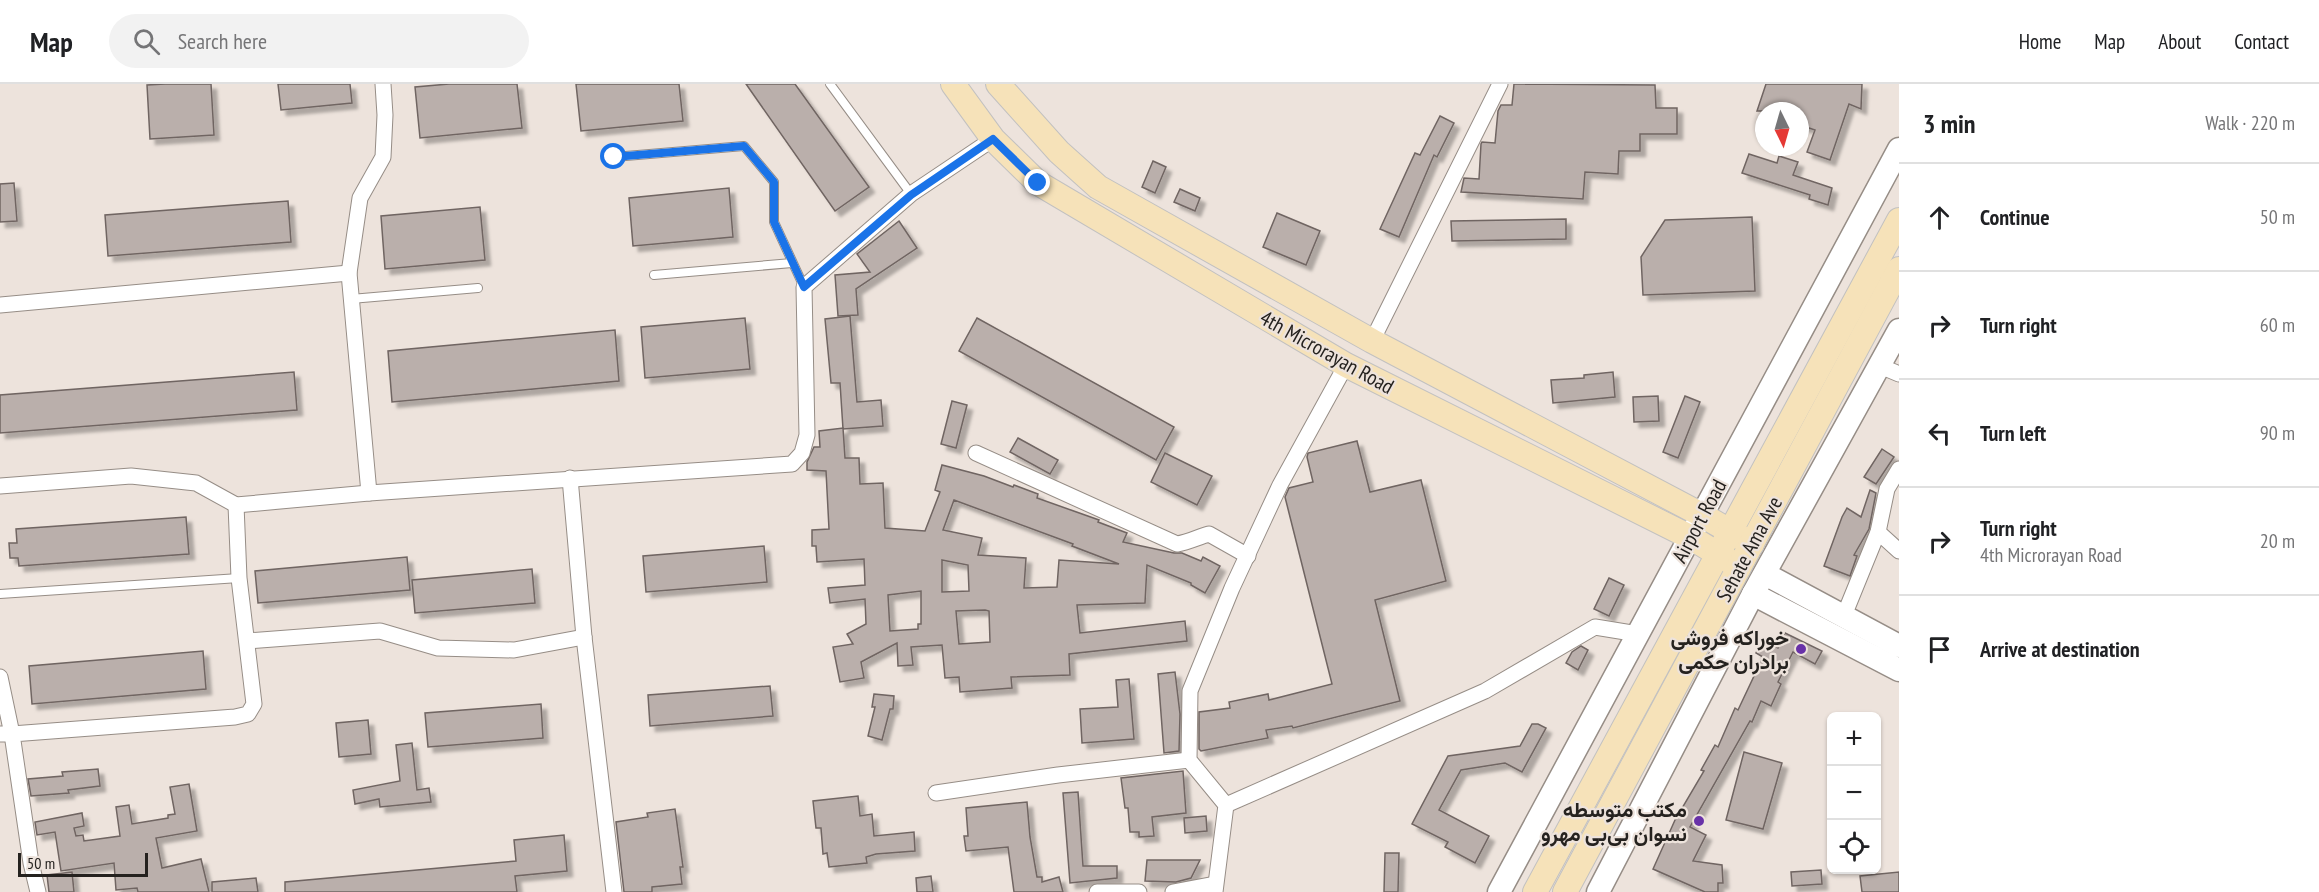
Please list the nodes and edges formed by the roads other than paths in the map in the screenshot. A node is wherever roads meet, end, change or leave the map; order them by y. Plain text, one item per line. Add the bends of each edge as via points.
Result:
1 (383, 84) edge
2 (830, 84) edge
3 (953, 84) edge
4 (998, 84) edge
5 (1500, 84) edge
6 (993, 139) junction
7 (1899, 149) edge
8 (614, 157) dead end
9 (911, 195) junction
10 (1899, 219) edge
11 (1197, 244) junction
12 (792, 263) junction
13 (1899, 269) edge
14 (1185, 272) junction
15 (349, 273) junction
16 (654, 275) dead end
17 (804, 287) junction
18 (478, 288) dead end
19 (351, 299) junction
20 (0, 304) edge
21 (1899, 330) edge
22 (1372, 341) junction
23 (1346, 365) junction
24 (1890, 370) edge
25 (976, 453) dead end
26 (1899, 469) edge
27 (570, 478) junction
28 (0, 486) edge
29 (369, 493) junction
30 (236, 505) junction
31 (1702, 515) junction
32 (1730, 531) junction
33 (1878, 532) junction
34 (1690, 537) junction
35 (1752, 544) junction
36 (1899, 551) edge
37 (1718, 553) junction
38 (1248, 556) junction
39 (1739, 567) junction
40 (1765, 574) junction
41 (239, 578) junction
42 (0, 594) edge
43 (1753, 594) junction
44 (1843, 618) junction
45 (1638, 634) junction
46 (584, 637) junction
47 (247, 640) junction
48 (1899, 646) edge
49 (1899, 670) edge
50 (0, 677) edge
51 (6, 734) edge
52 (1189, 760) junction
53 (936, 793) dead end
54 (1226, 805) junction
55 (1215, 888) edge
56 (38, 892) edge
57 (614, 892) edge
58 (1097, 892) edge
59 (1139, 892) edge
60 (1173, 892) edge
61 (1499, 892) edge
62 (1535, 892) edge
63 (1565, 892) edge
64 (1598, 892) edge

1 - 15 street via 383,157 360,198
2 - 9 lane
3 - 6 main road, 4th Microrayan Road
4 - 11 main road, 4th Microrayan Road via 1059,152 1098,187
5 - 22 street
6 - 9 street
6 - 14 main road, 4th Microrayan Road via 1038,183
7 - 31 main road, Airport Road
8 - 12 lane via 744,146 774,182 774,222
9 - 17 street
10 - 32 main road, Airport Road
11 - 14 main road
11 - 22 main road, 4th Microrayan Road
12 - 16 lane
12 - 17 lane
13 - 35 main road, Sehate Ama Ave
14 - 23 main road, 4th Microrayan Road
15 - 19 street
15 - 20 street
17 - 27 street via 807,435 802,453 792,464
18 - 19 lane
19 - 29 street
21 - 24 main road
22 - 31 main road, 4th Microrayan Road
23 - 34 main road, 4th Microrayan Road
23 - 38 street via 1280,485
24 - 40 main road
25 - 38 street via 1177,544 1209,534
26 - 33 street via 1887,489
27 - 29 street
27 - 46 street
28 - 30 street via 131,476 195,483
29 - 30 street
30 - 41 street
31 - 32 main road, 4th Microrayan Road
31 - 34 main road, Airport Road
32 - 35 main road, 4th Microrayan Road
32 - 37 main road, Airport Road
33 - 36 street
33 - 44 street
34 - 37 main road, 4th Microrayan Road
34 - 45 main road, Airport Road
35 - 39 main road, Sehate Ama Ave
37 - 39 main road, 4th Microrayan Road
37 - 62 main road, Airport Road
38 - 52 street via 1190,691
39 - 63 main road, Sehate Ama Ave
40 - 43 main road
40 - 44 main road
41 - 42 lane
41 - 47 street
43 - 49 main road
43 - 64 main road
44 - 48 main road
45 - 54 street via 1595,627 1485,691
45 - 61 main road, Airport Road
46 - 47 street via 514,650 438,648 380,631
46 - 57 street
47 - 51 street via 254,704 248,714
50 - 51 street
51 - 56 street
52 - 53 street
52 - 54 street
54 - 55 street
55 - 60 street
58 - 59 street

